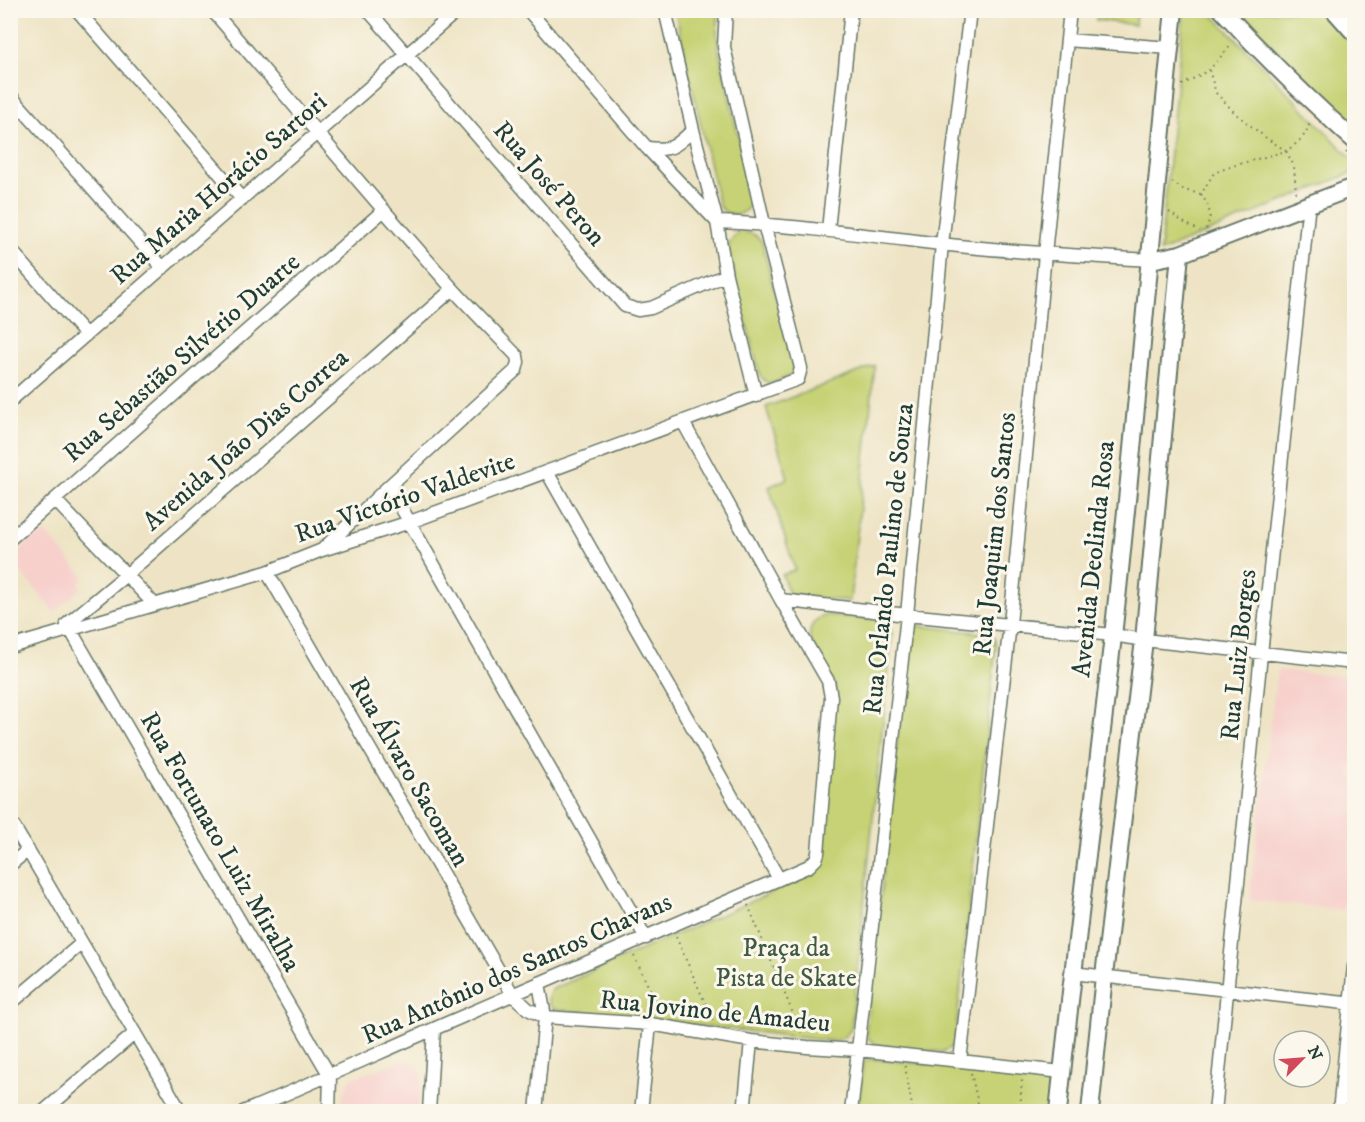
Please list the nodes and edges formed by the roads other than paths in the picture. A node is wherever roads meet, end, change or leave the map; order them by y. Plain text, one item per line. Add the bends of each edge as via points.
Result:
1 (77, 10) edge
2 (212, 10) edge
3 (368, 10) edge
4 (458, 10) edge
5 (528, 10) edge
6 (665, 10) edge
7 (726, 10) edge
8 (850, 10) edge
9 (970, 10) edge
10 (1070, 10) edge
11 (1174, 10) edge
12 (1222, 10) edge
13 (1338, 10) edge
14 (1354, 28) edge
15 (1067, 40) junction
16 (1170, 48) junction
17 (407, 55) junction
18 (10, 95) edge
19 (693, 130) junction
20 (318, 132) junction
21 (1354, 140) edge
22 (646, 148) junction
23 (1354, 187) edge
24 (243, 199) junction
25 (1302, 206) junction
26 (384, 210) junction
27 (717, 222) junction
28 (764, 224) junction
29 (828, 230) junction
30 (942, 244) junction
31 (10, 249) edge
32 (1045, 254) junction
33 (1180, 254) junction
34 (1151, 260) junction
35 (163, 268) junction
36 (726, 275) junction
37 (453, 289) junction
38 (86, 335) junction
39 (756, 396) junction
40 (10, 401) edge
41 (683, 422) junction
42 (547, 472) junction
43 (389, 486) junction
44 (55, 500) junction
45 (410, 522) junction
46 (10, 539) edge
47 (322, 550) junction
48 (267, 572) junction
49 (126, 575) junction
50 (781, 600) junction
51 (155, 605) junction
52 (907, 615) junction
53 (1010, 624) junction
54 (69, 627) junction
55 (1113, 635) junction
56 (1144, 640) junction
57 (10, 646) edge
58 (1261, 654) junction
59 (1354, 663) edge
60 (10, 820) edge
61 (28, 850) junction
62 (10, 865) edge
63 (779, 879) junction
64 (646, 938) junction
65 (82, 942) junction
66 (1354, 966) edge
67 (1072, 973) junction
68 (1104, 976) junction
69 (539, 983) junction
70 (1227, 989) junction
71 (513, 995) junction
72 (10, 1004) edge
73 (1352, 1004) edge
74 (545, 1017) junction
75 (650, 1024) junction
76 (434, 1029) junction
77 (135, 1033) junction
78 (751, 1041) junction
79 (858, 1050) junction
80 (964, 1061) junction
81 (1062, 1072) junction
82 (330, 1076) junction
83 (43, 1112) edge
84 (181, 1112) edge
85 (243, 1112) edge
86 (329, 1112) edge
87 (429, 1112) edge
88 (536, 1112) edge
89 (641, 1112) edge
90 (744, 1112) edge
91 (851, 1112) edge
92 (1058, 1112) edge
93 (1090, 1112) edge
94 (1215, 1112) edge
95 (1339, 1112) edge

1 - 24 street
2 - 20 street
3 - 17 street, Rua José Peron
4 - 17 street, Rua Maria Horácio Sartori
5 - 22 street
6 - 19 street
7 - 28 street via 724,47
8 - 29 street
9 - 30 street, Rua Orlando Paulino de Souza
10 - 15 street, Rua Joaquim dos Santos
11 - 16 street, Avenida Deolinda Rosa
12 - 21 street
13 - 14 highway
15 - 16 street
15 - 32 street, Rua Joaquim dos Santos
16 - 34 street, Avenida Deolinda Rosa
17 - 20 street, Rua Maria Horácio Sartori
17 - 36 street, Rua José Peron via 625,306 651,308
18 - 35 street
19 - 22 street via 678,145 663,150
19 - 27 street
20 - 24 street, Rua Maria Horácio Sartori
20 - 26 street
22 - 27 street
23 - 25 street
24 - 35 street, Rua Maria Horácio Sartori
25 - 33 street
25 - 58 street, Rua Luiz Borges
26 - 37 street
26 - 44 street, Rua Sebastião Silvério Duarte
27 - 28 street
27 - 36 street
28 - 29 street
28 - 39 street, Rua Victório Valdevite via 801,368 796,381
29 - 30 street
30 - 32 street
30 - 52 street, Rua Orlando Paulino de Souza
31 - 38 street
32 - 34 street
32 - 53 street, Rua Joaquim dos Santos
33 - 34 street
33 - 56 street
34 - 55 street, Avenida Deolinda Rosa
35 - 38 street, Rua Maria Horácio Sartori
36 - 39 street
37 - 43 street via 517,356 516,370
37 - 49 street, Avenida João Dias Correa
38 - 40 street, Rua Maria Horácio Sartori
39 - 41 street, Rua Victório Valdevite
41 - 42 street, Rua Victório Valdevite
41 - 50 street
42 - 45 street, Rua Victório Valdevite
42 - 63 street
43 - 45 street
43 - 47 street
44 - 46 street, Rua Sebastião Silvério Duarte
44 - 49 street
45 - 47 street, Rua Victório Valdevite
45 - 64 street
47 - 48 street, Rua Victório Valdevite
48 - 51 street, Rua Victório Valdevite
48 - 71 street, Rua Álvaro Sacoman
49 - 51 street
49 - 54 street, Avenida João Dias Correa
50 - 52 street
50 - 63 street, Rua Antônio dos Santos Chavans via 828,681 831,697 818,853 809,866
51 - 54 street, Rua Victório Valdevite
52 - 53 street
52 - 79 street, Rua Orlando Paulino de Souza
53 - 55 street
53 - 80 street, Rua Joaquim dos Santos
54 - 57 street, Rua Victório Valdevite
54 - 82 street, Rua Fortunato Luiz Miralha
55 - 56 street
55 - 67 street, Avenida Deolinda Rosa
56 - 58 street
56 - 68 street
58 - 59 street
58 - 70 street, Rua Luiz Borges
60 - 61 street
61 - 62 street
61 - 65 street
63 - 64 street, Rua Antônio dos Santos Chavans
64 - 69 street, Rua Antônio dos Santos Chavans
65 - 72 street
65 - 77 street
66 - 73 street
67 - 68 street
67 - 81 street, Avenida Deolinda Rosa
68 - 70 street
68 - 93 street
69 - 71 street, Rua Antônio dos Santos Chavans
69 - 74 street
70 - 73 street
70 - 94 street, Rua Luiz Borges
71 - 74 street, Rua Jovino de Amadeu via 528,1009
71 - 76 street, Rua Antônio dos Santos Chavans
73 - 95 street
74 - 75 street, Rua Jovino de Amadeu
74 - 88 street
75 - 78 street, Rua Jovino de Amadeu
75 - 89 street
76 - 82 street, Rua Antônio dos Santos Chavans
76 - 87 street
77 - 83 street
77 - 84 street
78 - 79 street, Rua Jovino de Amadeu
78 - 90 street
79 - 80 street, Rua Jovino de Amadeu
79 - 91 street, Rua Orlando Paulino de Souza
80 - 81 street, Rua Jovino de Amadeu
81 - 92 street, Avenida Deolinda Rosa
82 - 85 street, Rua Antônio dos Santos Chavans
82 - 86 street

